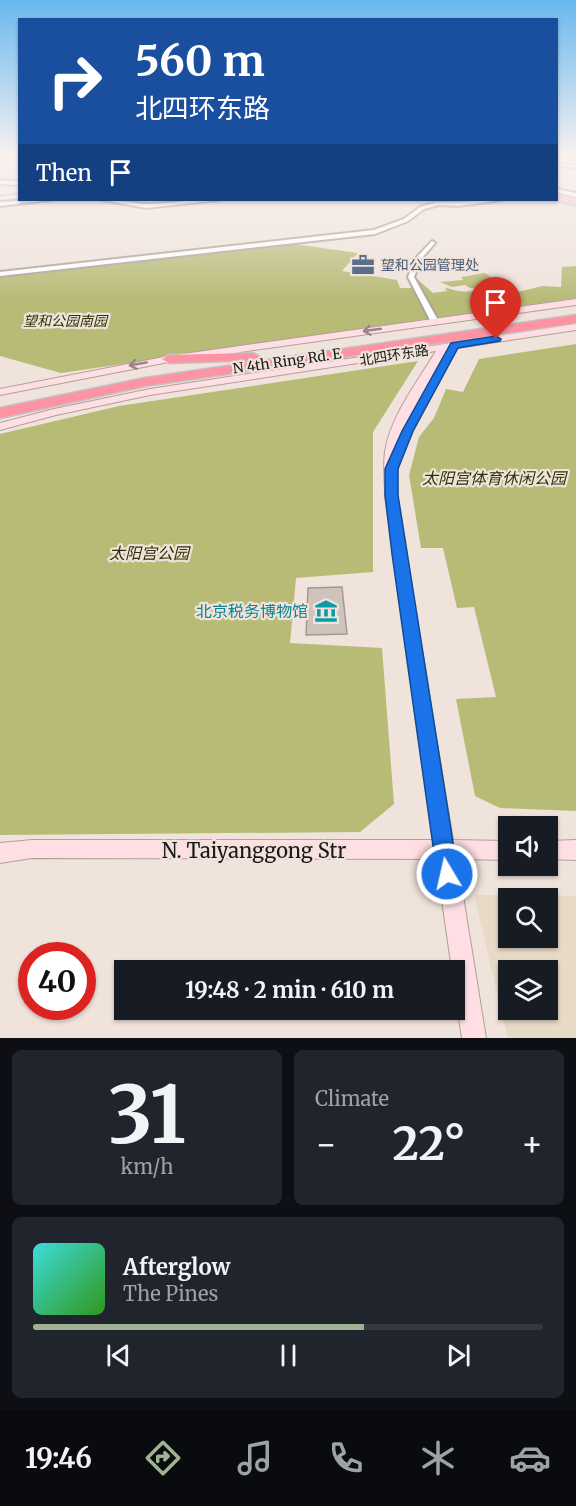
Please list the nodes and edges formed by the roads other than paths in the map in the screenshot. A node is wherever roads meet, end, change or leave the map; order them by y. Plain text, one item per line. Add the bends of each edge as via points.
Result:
1 (136, 204) edge
2 (164, 204) edge
3 (435, 204) edge
4 (432, 243) dead end
5 (0, 274) edge
6 (576, 302) edge
7 (576, 310) edge
8 (576, 319) edge
9 (435, 322) junction
10 (576, 327) edge
11 (449, 346) junction
12 (376, 348) junction
13 (429, 349) junction
14 (258, 357) junction
15 (169, 358) junction
16 (195, 375) junction
17 (95, 391) junction
18 (0, 392) edge
19 (150, 392) junction
20 (0, 403) edge
21 (0, 413) edge
22 (0, 419) edge
23 (0, 427) edge
24 (444, 850) junction
25 (498, 850) edge
26 (558, 850) edge
27 (576, 850) edge
28 (0, 853) edge
29 (474, 1038) edge

1 - 2 street
3 - 5 street via 375,232
4 - 9 street via 418,259 411,277
6 - 9 street, 北四环东路
7 - 14 highway, N 4th Ring Rd. E
8 - 12 highway, N 4th Ring Rd. E
9 -> 15 street, 北四环东路
10 - 11 street, 北四环东路
11 - 13 street, 北四环东路
11 - 24 street via 397,429 390,454 391,495
12 - 13 highway
12 - 16 highway, N 4th Ring Rd. E
13 - 19 street, 北四环东路
14 - 15 highway
14 - 20 highway, N 4th Ring Rd. E via 90,382
15 -> 18 street, 北四环东路
16 - 17 highway, N 4th Ring Rd. E
16 - 19 highway
17 - 21 highway, N 4th Ring Rd. E
17 - 22 highway
19 - 23 street, 北四环东路
24 - 25 street, N. Taiyanggong Str
24 - 28 street, N. Taiyanggong Str via 32,849
24 - 29 street
26 - 27 street

